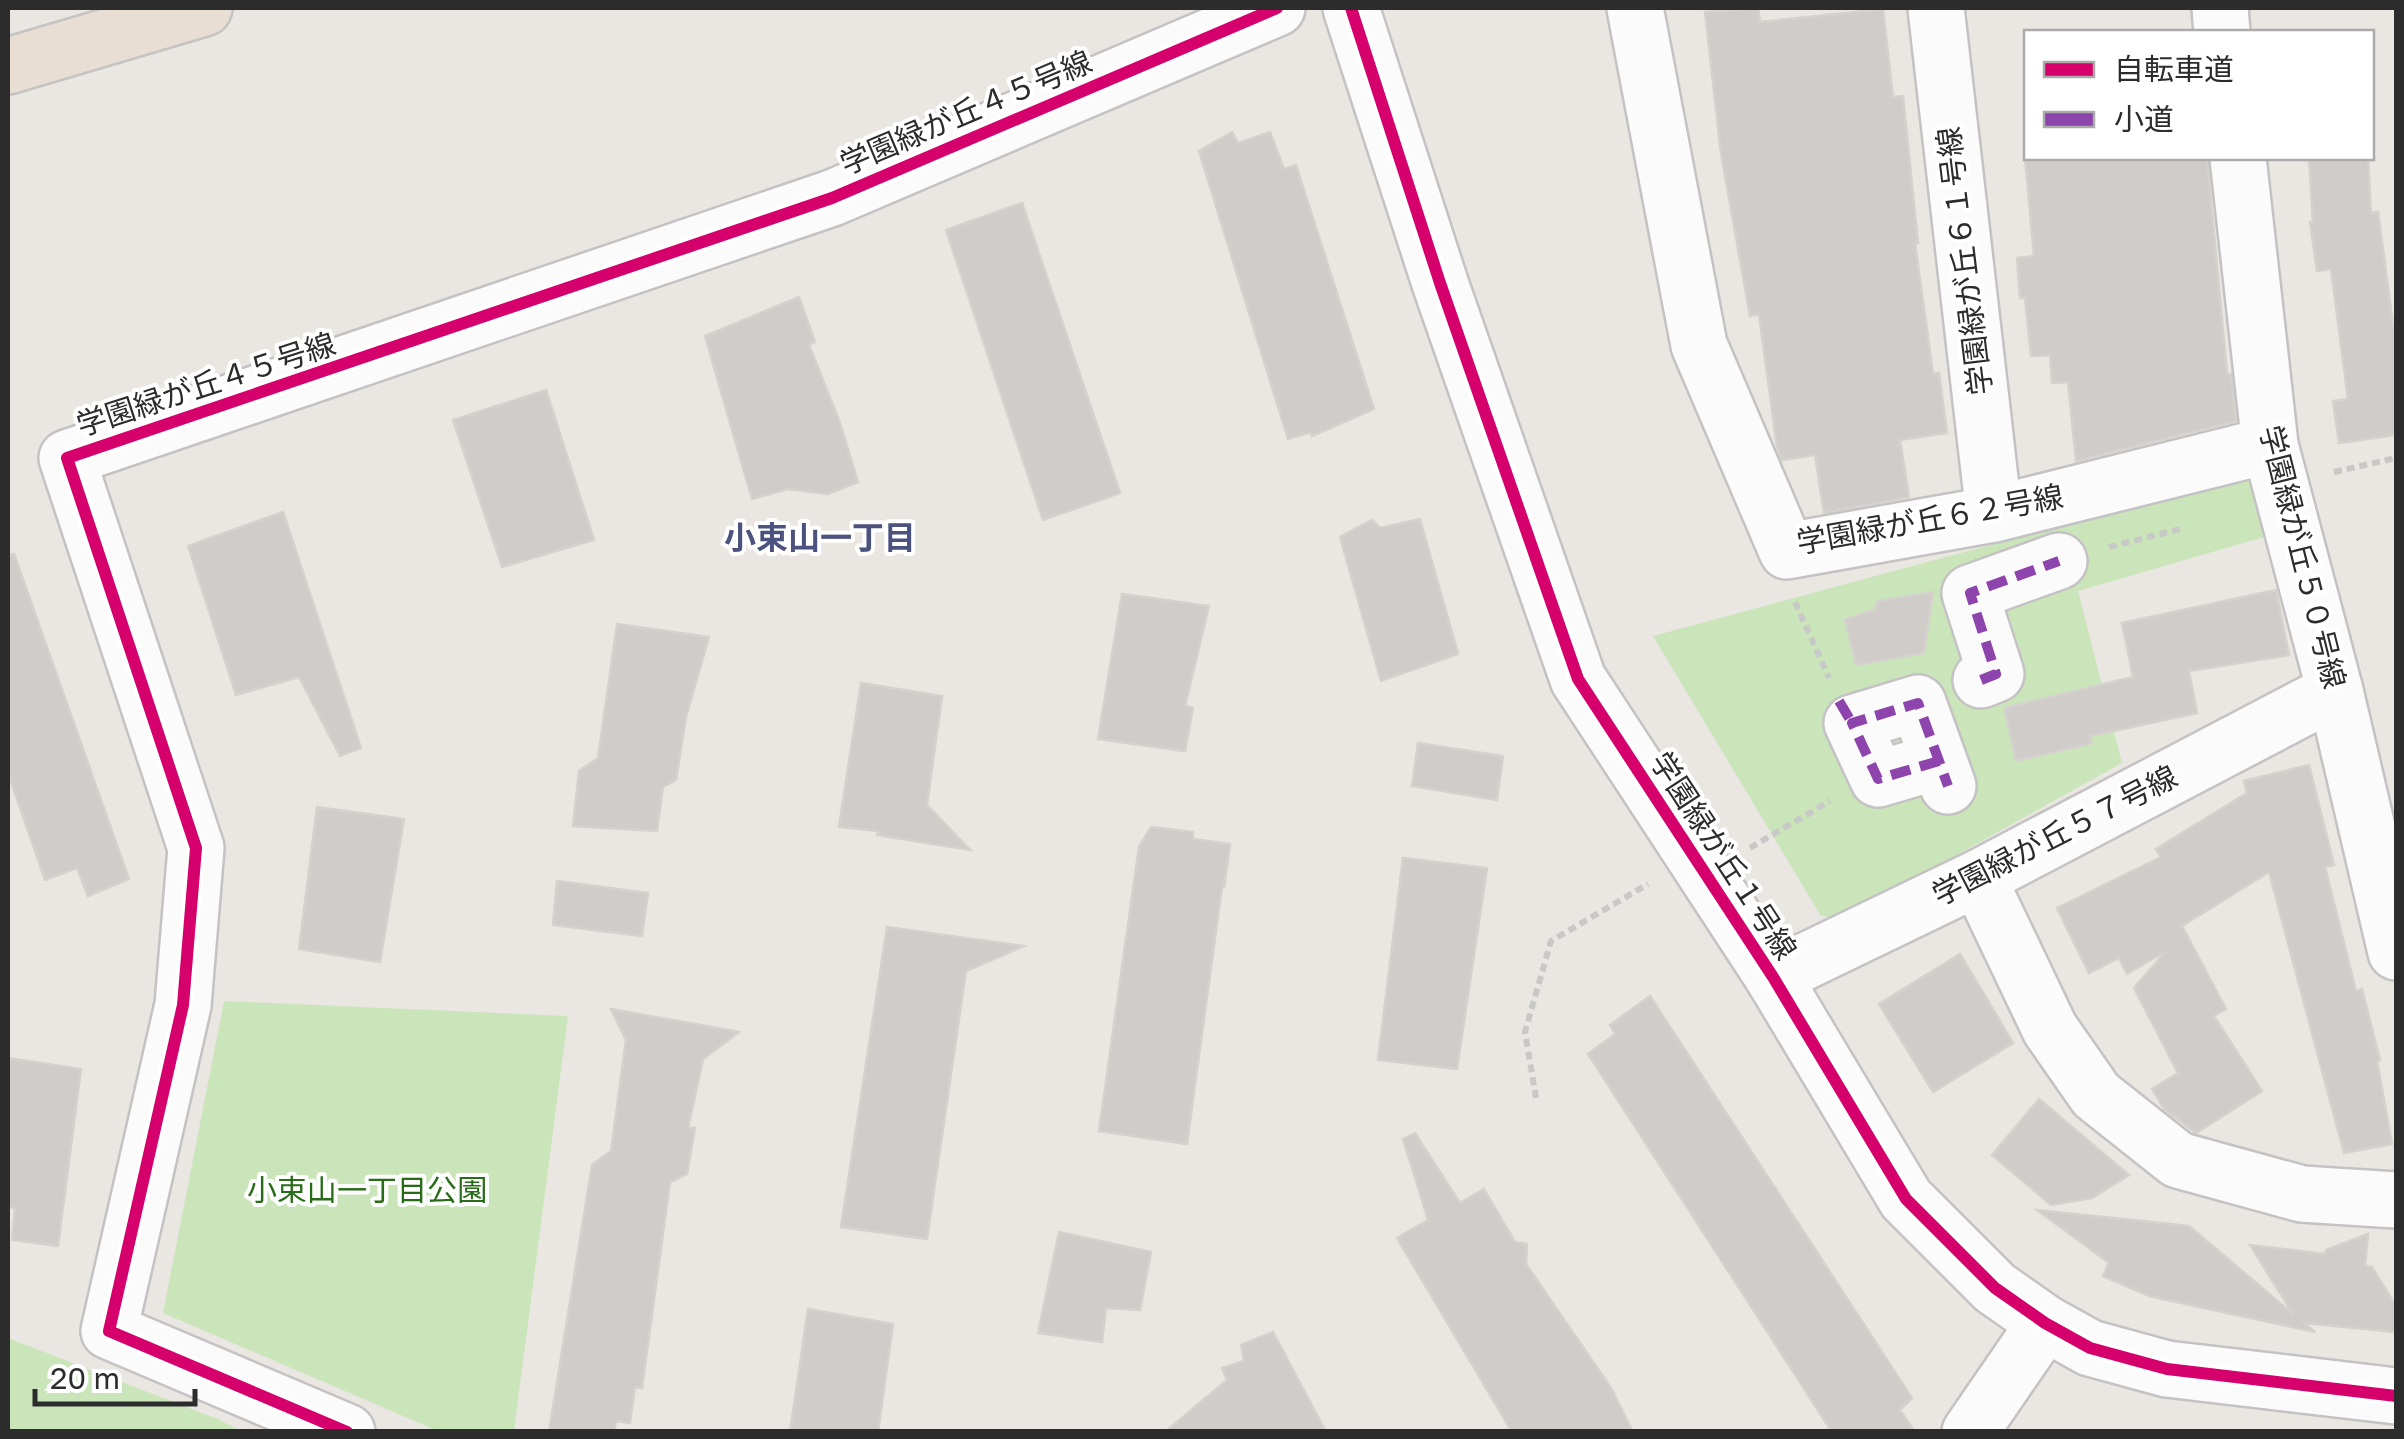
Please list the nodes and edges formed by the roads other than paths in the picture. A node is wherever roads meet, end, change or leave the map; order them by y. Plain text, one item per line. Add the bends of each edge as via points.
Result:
1 (204, 8) edge
2 (1277, 8) edge
3 (1351, 8) edge
4 (1635, 8) edge
5 (1936, 8) edge
6 (8, 66) edge
7 (2238, 160) edge
8 (2270, 445) junction
9 (1994, 514) junction
10 (2059, 561) road end
11 (2335, 690) junction
12 (1944, 692) junction
13 (1978, 878) junction
14 (2396, 952) edge
15 (1773, 977) junction
16 (2396, 1200) edge
17 (2045, 1322) junction
18 (2396, 1396) edge
19 (348, 1432) edge
20 (1970, 1432) edge

1 - 6 highway
2 - 19 street, 学園緑が丘４５号線 via 832,198 67,458 196,848 183,1005 108,1331
3 - 15 street, 学園緑が丘１号線 via 1578,679
4 - 9 street, 学園緑が丘６２号線 via 1699,344 1787,552
5 - 9 street, 学園緑が丘６１号線
7 - 8 street, 学園緑が丘５０号線
8 - 9 street, 学園緑が丘６２号線
8 - 11 street, 学園緑が丘５０号線
10 - 12 street via 1967,588 1996,674
11 - 13 street, 学園緑が丘５７号線
11 - 14 street, 学園緑が丘５０号線
12 - 12 street via 1846,712 1870,782 1944,773
13 - 15 street, 学園緑が丘５７号線
13 - 16 street via 2050,1029 2096,1096 2178,1160 2302,1194
15 - 17 street, 学園緑が丘１号線 via 1906,1199 1995,1288
17 - 18 street, 学園緑が丘１号線 via 2090,1348 2167,1370
17 - 20 street

